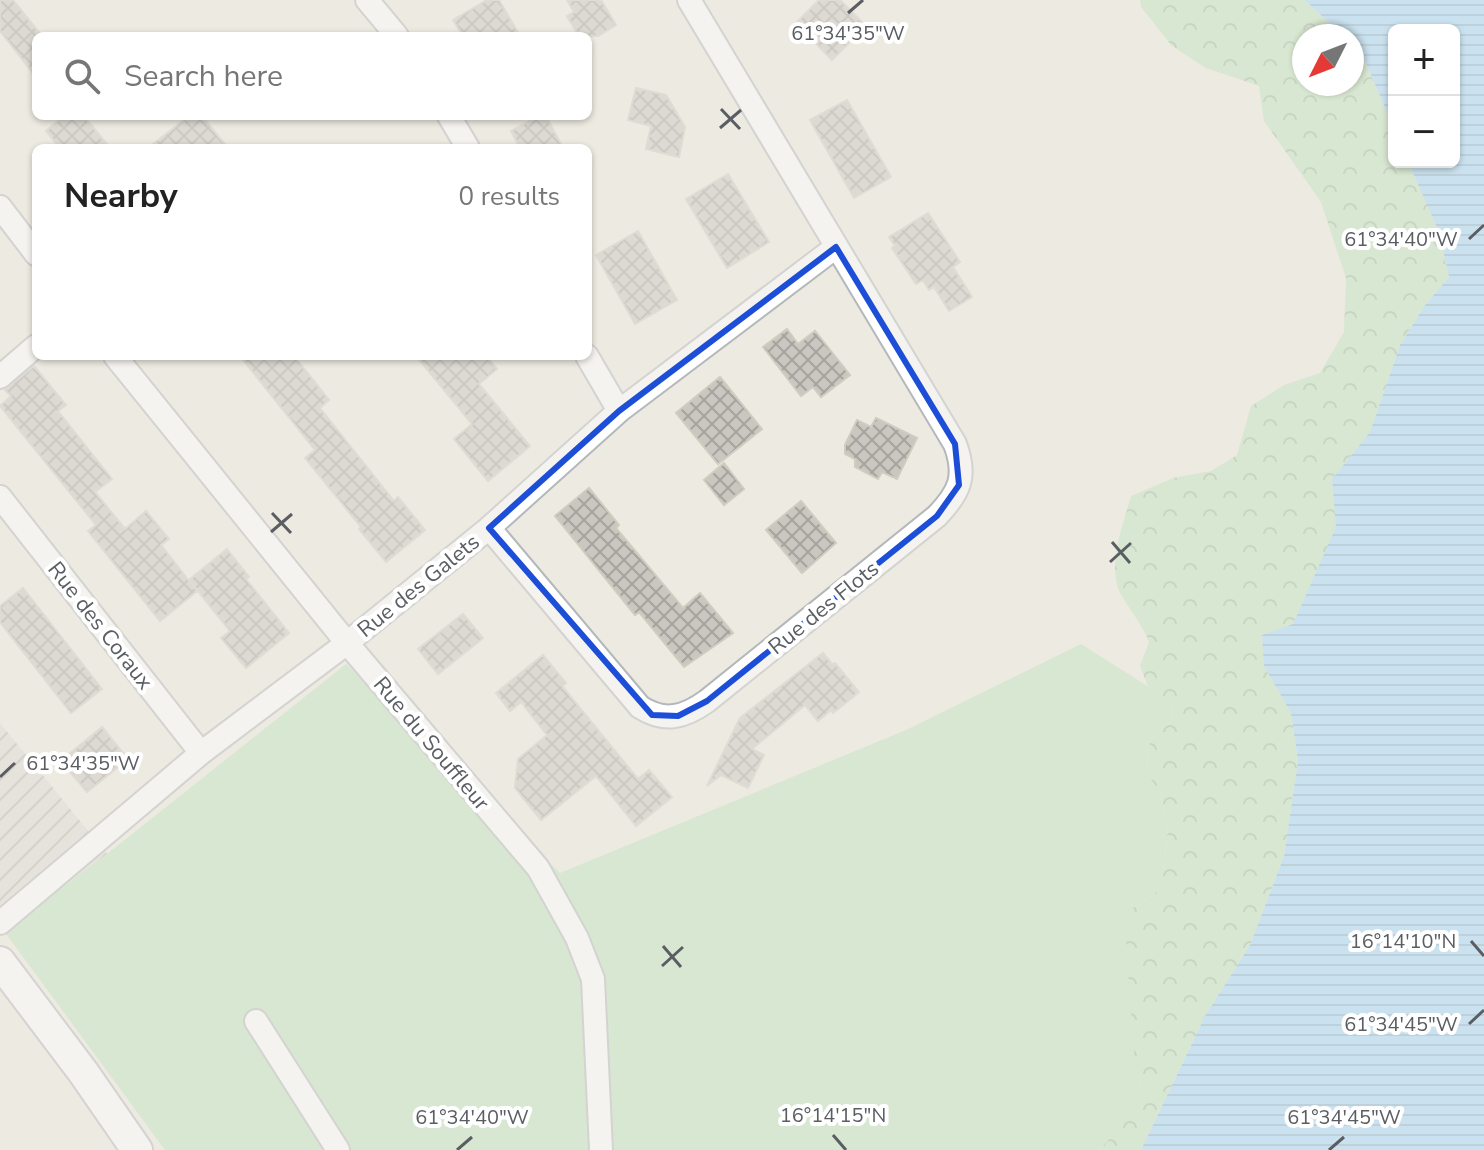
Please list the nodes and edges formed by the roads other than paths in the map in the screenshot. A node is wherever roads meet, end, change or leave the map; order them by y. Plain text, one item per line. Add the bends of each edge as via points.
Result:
1 (367, 0) edge
2 (689, 0) edge
3 (394, 32) edge
4 (451, 120) edge
5 (466, 144) edge
6 (0, 207) edge
7 (836, 247) junction
8 (32, 249) edge
9 (32, 349) edge
10 (118, 360) edge
11 (589, 360) edge
12 (0, 377) edge
13 (619, 411) junction
14 (0, 497) edge
15 (489, 528) junction
16 (347, 643) junction
17 (201, 753) junction
18 (0, 923) edge
19 (0, 962) edge
20 (256, 1021) dead end
21 (137, 1150) edge
22 (338, 1150) edge
23 (601, 1150) edge

1 - 3 street
2 - 7 street, Rue des Flots
4 - 5 street
6 - 8 street
7 - 13 street, Rue des Galets
7 - 15 street, Rue des Flots via 961,461 955,495 925,526 707,701 691,712 664,717 640,707
9 - 12 street
10 - 16 street, Rue du Souffleur
11 - 13 street
13 - 15 street, Rue des Galets
14 - 17 street, Rue des Coraux
15 - 16 street, Rue des Galets
16 - 17 street, Rue des Galets
16 - 23 street, Rue du Souffleur via 538,868 577,938 593,979
17 - 18 street, Rue des Galets
19 - 21 street
20 - 22 street

